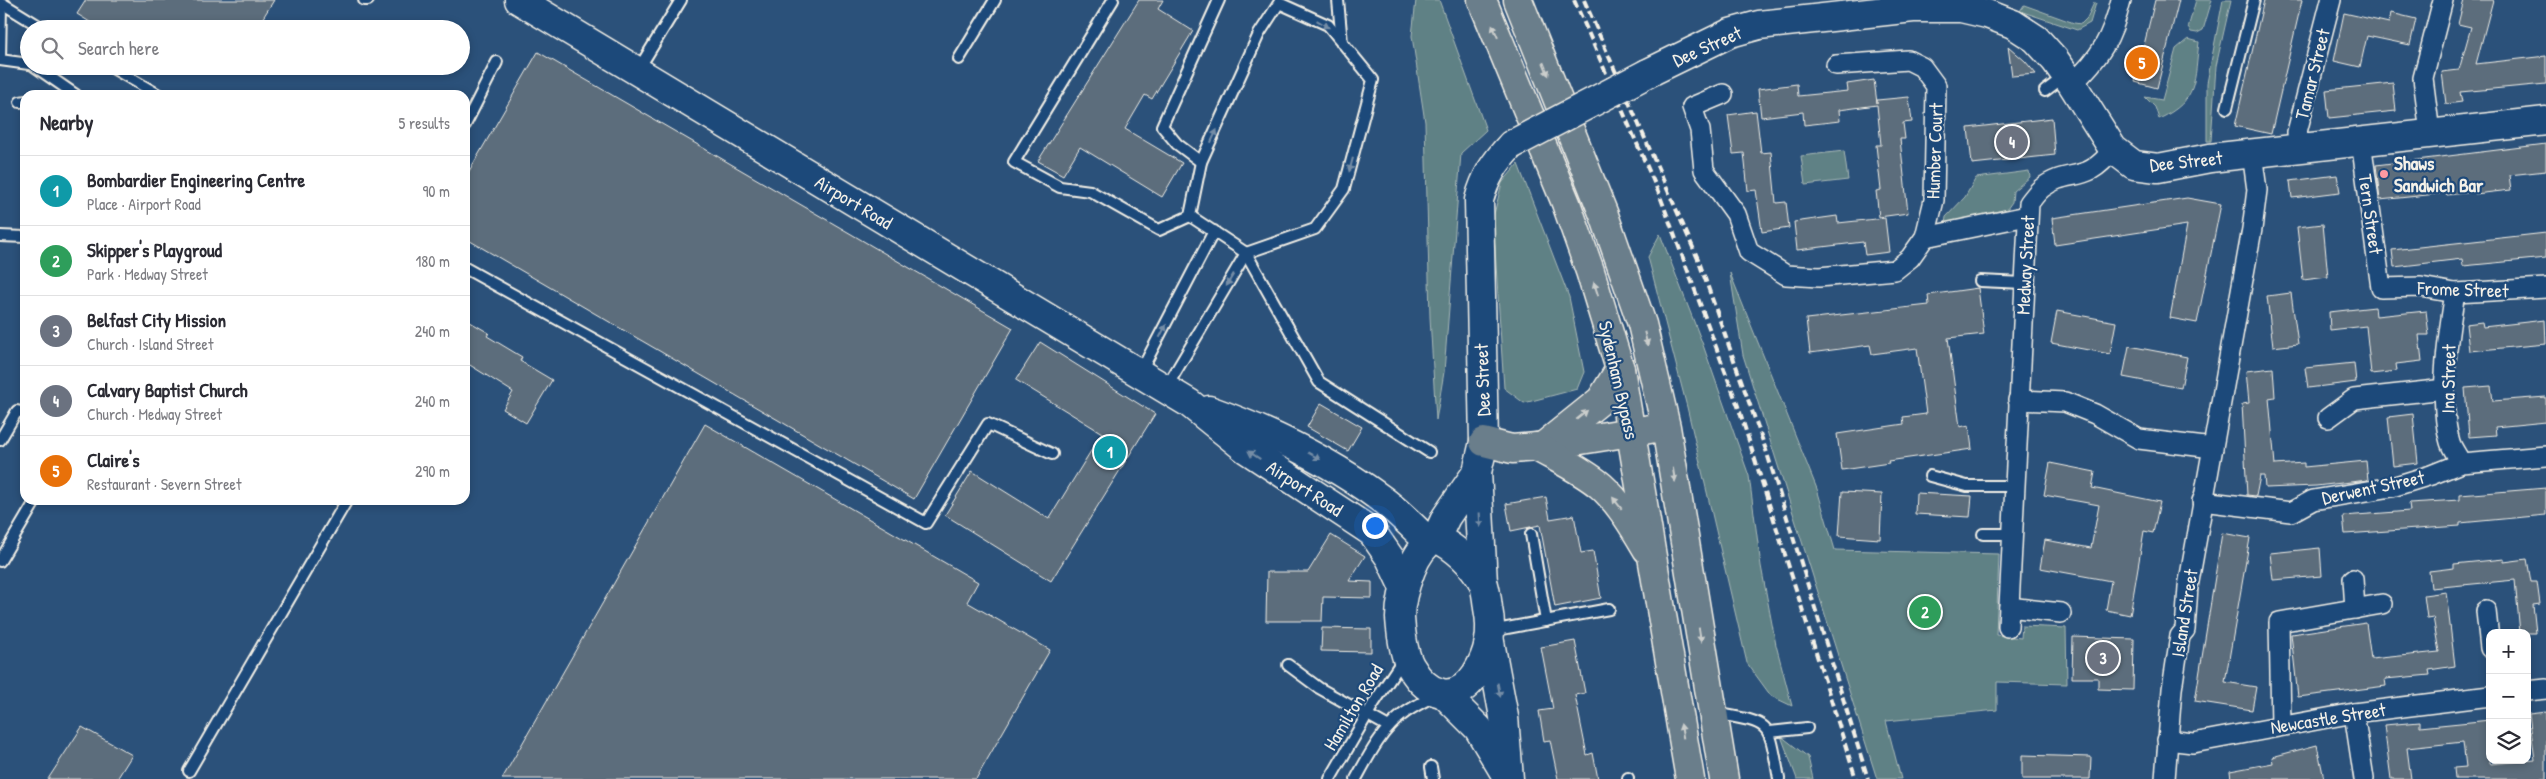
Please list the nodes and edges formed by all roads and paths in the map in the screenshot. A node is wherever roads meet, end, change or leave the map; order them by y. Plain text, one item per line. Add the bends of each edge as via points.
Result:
1 (519, 0) edge
2 (681, 0) edge
3 (994, 0) edge
4 (1113, 0) edge
5 (1219, 0) edge
6 (1338, 0) edge
7 (1482, 0) edge
8 (1518, 0) edge
9 (2121, 0) edge
10 (2254, 0) edge
11 (2331, 0) edge
12 (2443, 0) edge
13 (1276, 2) edge
14 (0, 3) edge
15 (1937, 3) edge
16 (1987, 7) edge
17 (29, 20) edge
18 (1342, 43) junction
19 (959, 59) dead end
20 (497, 62) dead end
21 (20, 63) edge
22 (1836, 65) dead end
23 (637, 71) junction
24 (47, 75) edge
25 (125, 75) edge
26 (2061, 83) junction
27 (69, 90) edge
28 (150, 90) edge
29 (1723, 94) dead end
30 (2227, 108) dead end
31 (470, 115) edge
32 (2546, 121) edge
33 (2430, 133) junction
34 (2361, 141) junction
35 (2298, 148) junction
36 (2113, 149) junction
37 (2252, 153) junction
38 (1201, 162) junction
39 (1190, 216) junction
40 (2027, 216) junction
41 (1214, 231) junction
42 (0, 236) edge
43 (20, 237) edge
44 (1925, 237) junction
45 (1246, 253) junction
46 (470, 271) edge
47 (1980, 281) dead end
48 (2024, 283) junction
49 (2381, 288) joint
50 (2546, 288) edge
51 (2455, 293) junction
52 (1620, 369) junction
53 (1140, 374) junction
54 (2445, 389) junction
55 (1177, 396) junction
56 (2018, 400) junction
57 (20, 412) edge
58 (2328, 418) dead end
59 (1666, 426) junction
60 (1632, 432) junction
61 (0, 440) edge
62 (1484, 442) junction
63 (1540, 447) junction
64 (2213, 448) junction
65 (1429, 452) dead end
66 (1052, 454) dead end
67 (2546, 456) edge
68 (2461, 463) junction
69 (1477, 472) junction
70 (1930, 476) dead end
71 (2014, 486) junction
72 (2202, 501) junction
73 (33, 505) edge
74 (344, 505) edge
75 (1531, 534) dead end
76 (1983, 534) dead end
77 (2012, 534) junction
78 (1433, 540) junction
79 (1653, 558) junction
80 (0, 560) edge
81 (2353, 579) dead end
82 (1483, 583) junction
83 (1404, 588) junction
84 (2382, 604) dead end
85 (2009, 607) junction
86 (1609, 609) dead end
87 (2355, 609) junction
88 (2486, 611) dead end
89 (2061, 613) dead end
90 (1546, 621) junction
91 (2008, 627) dead end
92 (2488, 629) edge
93 (1490, 637) junction
94 (1406, 654) junction
95 (1288, 665) dead end
96 (2546, 689) edge
97 (2531, 691) edge
98 (1442, 694) junction
99 (2486, 696) edge
100 (1713, 713) junction
101 (2354, 713) junction
102 (1368, 714) junction
103 (2281, 725) junction
104 (1389, 727) junction
105 (1807, 728) dead end
106 (1770, 732) junction
107 (2167, 740) junction
108 (1431, 767) dead end
109 (189, 771) dead end
110 (1330, 779) edge
111 (1356, 779) edge
112 (1433, 779) edge
113 (1509, 779) edge
114 (1690, 779) edge
115 (1724, 779) edge
116 (1779, 779) edge
117 (2165, 779) edge
118 (2364, 779) edge

1 - 23 street, Airport Road
2 - 23 lane
3 - 19 lane
4 - 39 lane via 1014,162 1060,187 1090,191 1159,230
5 - 38 lane via 1162,126 1177,144
6 - 18 lane
52 -> 7 highway, Sydenham Bypass via 1566,203
8 -> 59 highway, Sydenham Bypass via 1633,292
9 - 26 street via 2106,43 2092,66
10 - 30 lane
11 - 35 street, Tamar Street via 2297,132
12 - 33 street via 2422,78
13 -> 18 lane via 1328,25
38 -> 13 lane
14 - 17 lane
14 - 21 lane via 0,60
15 - 16 street, Dee Street via 1961,8
15 - 62 street, Dee Street, bridge via 1759,25 1730,33 1511,145 1485,179 1480,200
16 - 26 street, Dee Street via 2036,39
18 -> 45 lane via 1373,80 1344,190 1316,229
20 - 31 lane
22 - 44 street, Humber Court via 1908,60 1922,67 1936,86 1934,200
23 - 53 street, Airport Road
24 - 27 lane
25 - 28 lane
26 - 36 street, Dee Street
29 - 44 street, Humber Court via 1692,107 1700,130 1704,170 1736,214 1749,252 1786,275 1819,278 1894,270 1910,258
32 - 33 street, Dee Street
33 - 34 street, Dee Street
34 - 35 street, Dee Street
34 - 49 street, Tern Street
35 - 37 street, Dee Street
36 - 37 street, Dee Street via 2134,165 2158,168
36 - 40 street, Medway Street via 2102,164 2089,173 2057,180 2042,188 2029,203
37 - 64 street, Island Street via 2257,190 2252,229
38 - 39 lane
39 - 41 lane
40 - 44 street
40 - 48 street, Medway Street
41 - 45 lane
53 -> 41 lane
42 - 43 lane
45 -> 55 lane
45 - 65 lane via 1319,382
46 - 66 lane via 926,523 988,424
47 - 48 lane
48 - 56 street, Medway Street
49 - 51 street, Frome Street via 2421,287
50 - 51 street, Frome Street
51 - 54 street, Ina Street
52 - 60 highway, Sydenham Bypass
63 -> 52 highway via 1601,400
53 - 55 street, Airport Road
54 - 58 street via 2354,399
54 - 68 street, Ina Street via 2450,443
55 -> 78 street, Airport Road via 1298,447 1381,498
83 -> 55 street, Airport Road via 1390,558 1372,532 1246,449
56 - 64 street via 2065,402 2095,414 2139,439
56 - 71 street, Medway Street
57 - 61 lane
59 - 60 highway
59 -> 100 highway, Sydenham Bypass
60 - 63 highway
60 - 79 highway, Sydenham Bypass
62 - 63 highway via 1512,449
62 - 69 street, Dee Street
79 -> 63 highway via 1624,513 1601,486
64 - 72 street, Island Street
67 - 68 street, Derwent Street
68 - 72 street, Derwent Street via 2392,487 2312,500 2292,512
69 - 78 street, Dee Street
69 -> 82 street, Dee Street
70 - 71 lane via 1968,486
71 - 77 street, Medway Street
72 - 107 street, Island Street
73 - 80 lane
74 - 109 lane
75 - 90 lane
76 - 77 lane
77 - 85 street, Medway Street
78 - 82 street via 1453,547
78 - 83 street via 1415,561
114 -> 79 highway, Sydenham Bypass
81 - 87 street
82 - 93 street
83 - 94 street via 1400,617
84 - 87 street
85 - 89 street
85 - 91 street, Medway Street
86 - 90 lane
87 - 103 street via 2279,622
88 - 92 street
90 - 93 lane
93 - 98 street via 1484,660 1472,679 1460,689
93 -> 113 street via 1504,717
94 - 98 street via 1410,666 1426,685
94 - 102 lane, Hamilton Road
95 - 102 lane via 1319,688
96 - 97 street
98 - 104 lane, Hamilton Road via 1402,714
98 - 113 street via 1478,728
99 - 101 street, Newcastle Street
100 - 106 lane via 1761,722
100 - 115 highway, Sydenham Bypass
101 - 103 street, Newcastle Street
101 - 118 street
102 - 104 lane
102 - 110 lane, Hamilton Road
103 - 107 street, Newcastle Street via 2193,743
104 - 111 lane, Hamilton Road
105 - 106 lane
106 - 116 lane
107 - 117 street, Island Street
108 - 112 lane

